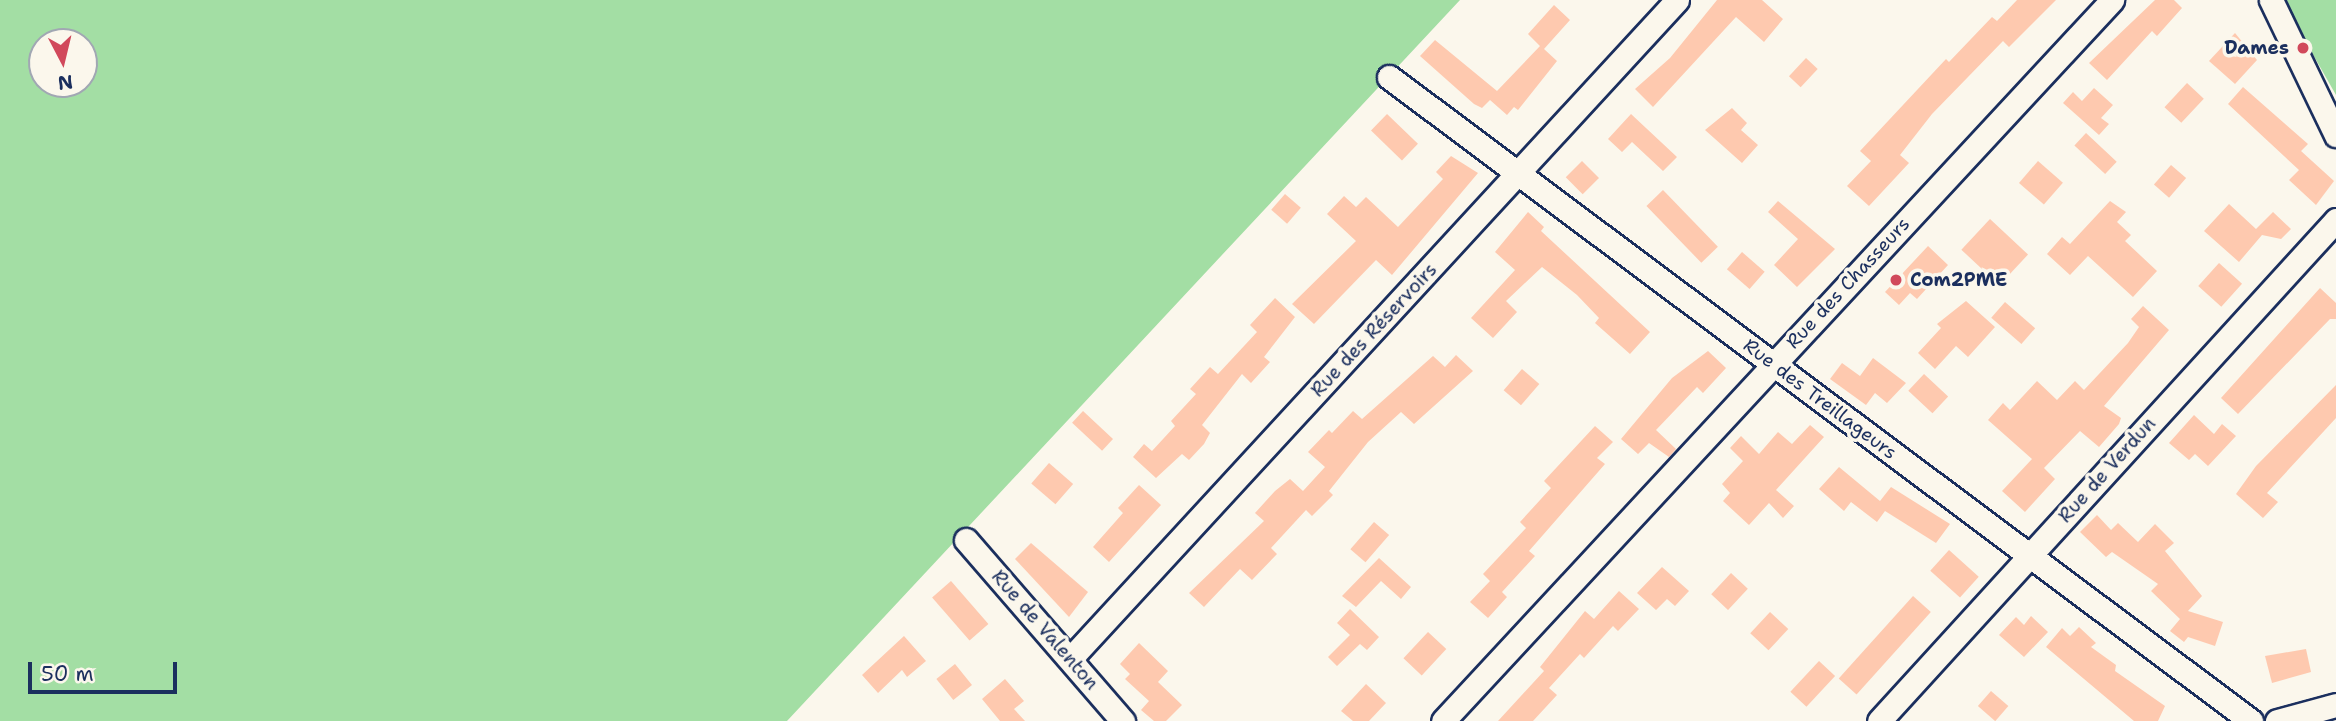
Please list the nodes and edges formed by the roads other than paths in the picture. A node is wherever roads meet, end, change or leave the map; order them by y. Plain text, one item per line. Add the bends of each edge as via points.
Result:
1 (1677, 0) edge
2 (2112, 0) edge
3 (2271, 0) edge
4 (1389, 77) dead end
5 (2336, 135) edge
6 (1518, 175) junction
7 (2336, 219) edge
8 (1774, 364) junction
9 (966, 540) dead end
10 (2029, 555) junction
11 (1070, 659) junction
12 (2336, 705) edge
13 (1124, 721) edge
14 (1443, 721) edge
15 (1879, 721) edge
16 (2251, 721) edge
17 (2277, 721) edge

1 - 6 street, Rue des Réservoirs
2 - 8 street, Rue des Chasseurs
3 - 5 street
4 - 6 street, Rue des Treillageurs
6 - 8 street, Rue des Treillageurs
6 - 11 street, Rue des Réservoirs
7 - 10 street, Rue de Verdun
8 - 10 street, Rue des Treillageurs
8 - 14 street, Rue des Chasseurs
9 - 11 street, Rue de Valenton
10 - 15 street, Rue de Verdun
10 - 16 street, Rue des Treillageurs
11 - 13 street, Rue de Valenton
12 - 17 street

